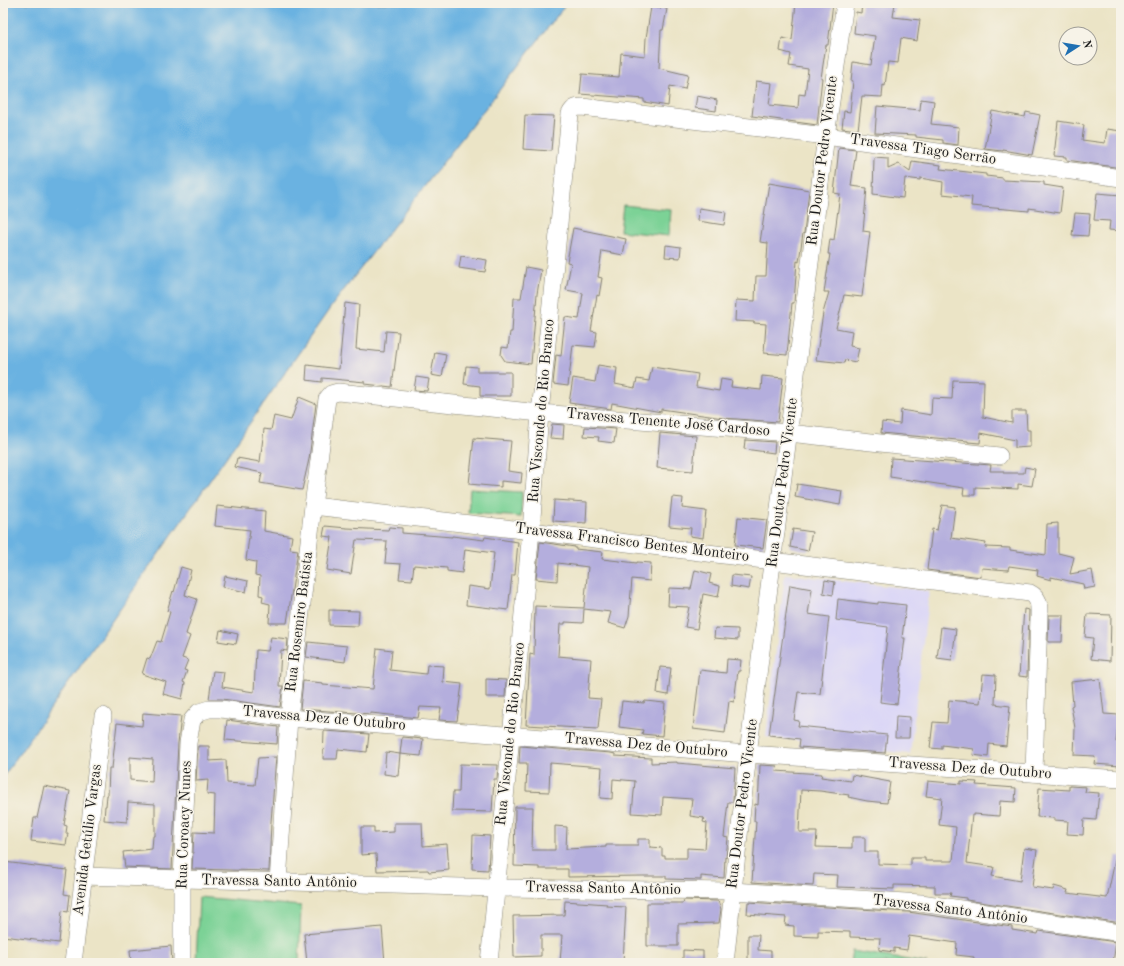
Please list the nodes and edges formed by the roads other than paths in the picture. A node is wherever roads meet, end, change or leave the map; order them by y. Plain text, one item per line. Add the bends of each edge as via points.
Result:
1 (844, 3) edge
2 (582, 106) joint
3 (826, 136) junction
4 (1121, 178) edge
5 (540, 413) junction
6 (789, 433) junction
7 (999, 456) dead end
8 (313, 506) junction
9 (531, 531) junction
10 (773, 561) junction
11 (220, 709) joint
12 (103, 716) dead end
13 (289, 718) junction
14 (510, 736) junction
15 (748, 754) junction
16 (1034, 773) junction
17 (1121, 779) edge
18 (83, 876) junction
19 (182, 880) junction
20 (278, 882) junction
21 (495, 888) junction
22 (732, 891) junction
23 (1121, 933) edge
24 (73, 963) edge
25 (182, 963) edge
26 (489, 963) edge
27 (725, 963) edge

1 - 3 street, Rua Doutor Pedro Vicente
2 - 3 street, Travessa Tiago Serrão
2 - 5 street, Rua Visconde do Rio Branco via 573,109 570,114
3 - 4 street, Travessa Tiago Serrão
3 - 6 street, Rua Doutor Pedro Vicente
5 - 6 street, Travessa Tenente José Cardoso
5 - 8 street, Travessa Tenente José Cardoso via 338,392 330,394 327,399
5 - 9 street, Rua Visconde do Rio Branco
6 - 7 street, Travessa Tenente José Cardoso
6 - 10 street, Rua Doutor Pedro Vicente
8 - 9 street, Travessa Francisco Bentes Monteiro
8 - 13 street, Rua Rosemiro Batista
9 - 10 street, Travessa Francisco Bentes Monteiro
9 - 14 street, Rua Visconde do Rio Branco
10 - 15 street, Rua Doutor Pedro Vicente
10 - 16 street, Travessa Francisco Bentes Monteiro via 1030,592 1035,595 1039,602 1040,616
11 - 13 street, Travessa Dez de Outubro
11 - 19 street, Rua Coroacy Nunes via 199,712 190,726
12 - 18 street, Avenida Getúlio Vargas
13 - 14 street, Travessa Dez de Outubro
13 - 20 street, Rua Rosemiro Batista
14 - 15 street, Travessa Dez de Outubro
14 - 21 street, Rua Visconde do Rio Branco
15 - 16 street, Travessa Dez de Outubro
15 - 22 street, Rua Doutor Pedro Vicente
16 - 17 street, Travessa Dez de Outubro
18 - 19 street, Travessa Santo Antônio
18 - 24 street, Avenida Getúlio Vargas
19 - 20 street, Travessa Santo Antônio
19 - 25 street, Rua Coroacy Nunes
20 - 21 street, Travessa Santo Antônio
21 - 22 street, Travessa Santo Antônio
21 - 26 street, Rua Visconde do Rio Branco
22 - 23 street, Travessa Santo Antônio via 921,903
22 - 27 street, Rua Doutor Pedro Vicente

